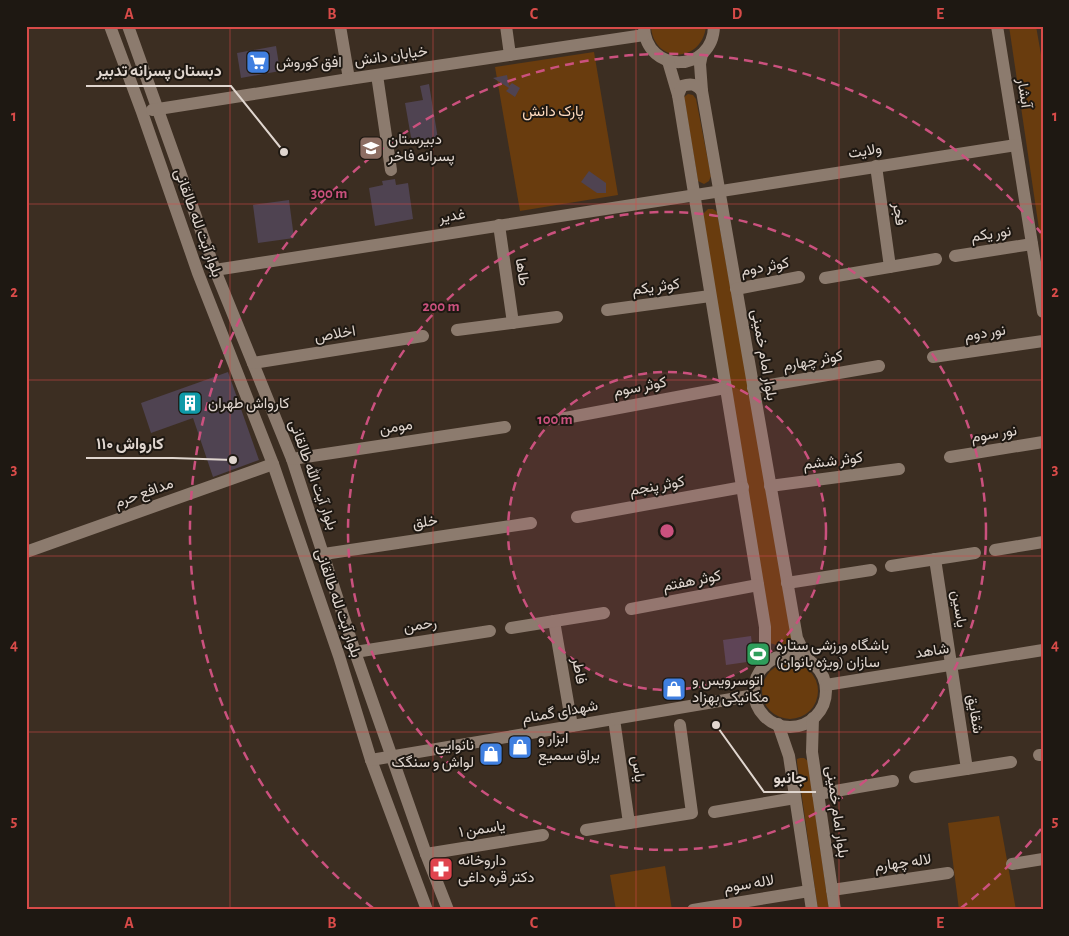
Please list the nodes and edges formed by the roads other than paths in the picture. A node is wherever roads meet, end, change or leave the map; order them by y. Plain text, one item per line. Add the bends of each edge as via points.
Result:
1 (110, 26) edge
2 (128, 26) edge
3 (340, 26) edge
4 (506, 26) edge
5 (714, 26) edge
6 (997, 26) edge
7 (644, 31) edge
8 (702, 54) junction
9 (510, 55) junction
10 (668, 61) junction
11 (377, 75) junction
12 (349, 79) junction
13 (702, 91) junction
14 (678, 95) junction
15 (159, 110) junction
16 (142, 112) junction
17 (1016, 145) junction
18 (876, 166) junction
19 (391, 170) dead end
20 (718, 190) junction
21 (694, 194) junction
22 (499, 225) junction
23 (1032, 244) junction
24 (955, 256) dead end
25 (936, 259) dead end
26 (890, 267) junction
27 (215, 270) junction
28 (800, 277) dead end
29 (825, 278) dead end
30 (736, 289) junction
31 (710, 296) junction
32 (607, 310) dead end
33 (1043, 312) edge
34 (557, 317) dead end
35 (513, 323) junction
36 (457, 330) dead end
37 (422, 336) dead end
38 (1043, 340) edge
39 (933, 358) dead end
40 (253, 363) junction
41 (879, 366) dead end
42 (725, 388) junction
43 (753, 388) junction
44 (560, 419) dead end
45 (505, 427) dead end
46 (1043, 442) edge
47 (950, 458) dead end
48 (292, 459) junction
49 (273, 464) junction
50 (899, 469) dead end
51 (743, 486) junction
52 (770, 486) junction
53 (577, 517) dead end
54 (531, 524) dead end
55 (1043, 542) edge
56 (995, 550) dead end
57 (26, 552) edge
58 (975, 553) dead end
59 (324, 554) junction
60 (935, 559) junction
61 (891, 566) dead end
62 (870, 570) dead end
63 (787, 583) junction
64 (758, 585) junction
65 (631, 609) dead end
66 (604, 613) dead end
67 (554, 621) junction
68 (511, 628) dead end
69 (490, 631) dead end
70 (1043, 650) edge
71 (355, 652) junction
72 (807, 659) junction
73 (951, 665) junction
74 (765, 666) junction
75 (826, 685) junction
76 (755, 695) junction
77 (813, 718) junction
78 (614, 719) junction
79 (778, 724) junction
80 (680, 725) dead end
81 (572, 726) junction
82 (392, 757) junction
83 (371, 760) junction
84 (1011, 762) dead end
85 (968, 769) junction
86 (915, 777) dead end
87 (893, 781) dead end
88 (818, 794) junction
89 (795, 798) junction
90 (714, 812) dead end
91 (629, 823) junction
92 (586, 830) dead end
93 (543, 835) dead end
94 (426, 854) junction
95 (1043, 859) edge
96 (1012, 864) dead end
97 (948, 873) dead end
98 (832, 890) junction
99 (809, 891) junction
100 (427, 910) edge
101 (448, 910) edge
102 (693, 910) edge
103 (812, 910) edge
104 (835, 910) edge

1 - 16 street, بلوار آیت لله طالقانی
2 - 15 street, بلوار آیت الله طالقانی
3 - 12 street
4 - 9 street
5 - 8 street via 710,45
6 - 17 street, آبشار
7 - 9 street, خیابان دانش
7 - 10 street via 649,46
8 - 10 street via 686,62
8 - 13 street, بلوار امام خمینی
9 - 11 street, خیابان دانش
10 - 14 street
11 - 12 street, خیابان دانش
11 - 19 street
12 - 15 street, خیابان دانش
13 - 14 street via 698,86 688,84 682,86
13 - 20 street, بلوار امام خمینی
14 - 21 street
15 - 16 street, خیابان دانش
15 - 27 street, بلوار آیت الله طالقانی
16 - 49 street, بلوار آیت لله طالقانی via 198,273
17 - 18 street, ولایت
17 - 23 street, آبشار
18 - 20 street, ولایت
18 - 26 street, فجر
20 - 21 street, ولایت
20 - 30 street, بلوار امام خمینی
21 - 22 street, غدیر
21 - 31 street
22 - 27 street, غدیر
22 - 35 street, طاها
23 - 24 street, نور یکم
23 - 33 street, آبشار
25 - 26 street
26 - 29 street
27 - 40 street, بلوار آیت الله طالقانی
28 - 30 street, کوثر دوم
30 - 43 street, بلوار امام خمینی
31 - 32 street, کوثر یکم
31 - 42 street
34 - 35 street
35 - 36 street
37 - 40 street, اخلاص
38 - 39 street, نور دوم
40 - 48 street, بلوار آیت الله طالقانی
41 - 43 street, کوثر چهارم
42 - 44 street, کوثر سوم
42 - 51 street
43 - 52 street, بلوار امام خمینی
45 - 48 street, مومن
46 - 47 street, نور سوم
48 - 59 street, بلوار آیت الله طالقانی
49 - 57 street, مدافع حرم
49 - 83 street, بلوار آیت لله طالقانی
50 - 52 street, کوثر ششم
51 - 53 street, کوثر پنجم
51 - 64 street
52 - 63 street, بلوار امام خمینی
54 - 59 street, خلق
55 - 56 street
58 - 60 street
59 - 71 street, بلوار آیت الله طالقانی
60 - 61 street
60 - 73 street, یاسین
62 - 63 street
63 - 72 street, بلوار امام خمینی via 797,638
64 - 65 street, کوثر هفتم
64 - 74 street via 765,627
66 - 67 street
67 - 68 street
67 - 81 street, فاطر
69 - 71 street, رحمن
70 - 73 street, شاهد
71 - 82 street, بلوار آیت الله طالقانی
72 - 74 street via 785,655
72 - 75 street via 819,670
73 - 75 street, شاهد
73 - 85 street, شقایق
74 - 76 street via 755,684
75 - 77 street via 826,698
76 - 78 street, شهدای گمنام
76 - 79 street via 762,713
77 - 79 street via 802,724
77 - 88 street, بلوار امام خمینی via 812,752
78 - 81 street, شهدای گمنام
78 - 91 street, یاس
79 - 89 street via 789,756
80 - 91 street via 692,813
81 - 82 street, شهدای گمنام
82 - 83 street, شهدای گمنام
82 - 94 street, بلوار آیت الله طالقانی
83 - 100 street, بلوار آیت لله طالقانی
84 - 85 street
85 - 86 street
87 - 88 street
88 - 98 street, بلوار امام خمینی
89 - 90 street
89 - 99 street
91 - 92 street
93 - 94 street, یاسمن ۱
94 - 101 street, بلوار آیت الله طالقانی
95 - 96 street
97 - 98 street, لاله چهارم
98 - 104 street, بلوار امام خمینی
99 - 102 street, لاله سوم
99 - 103 street

